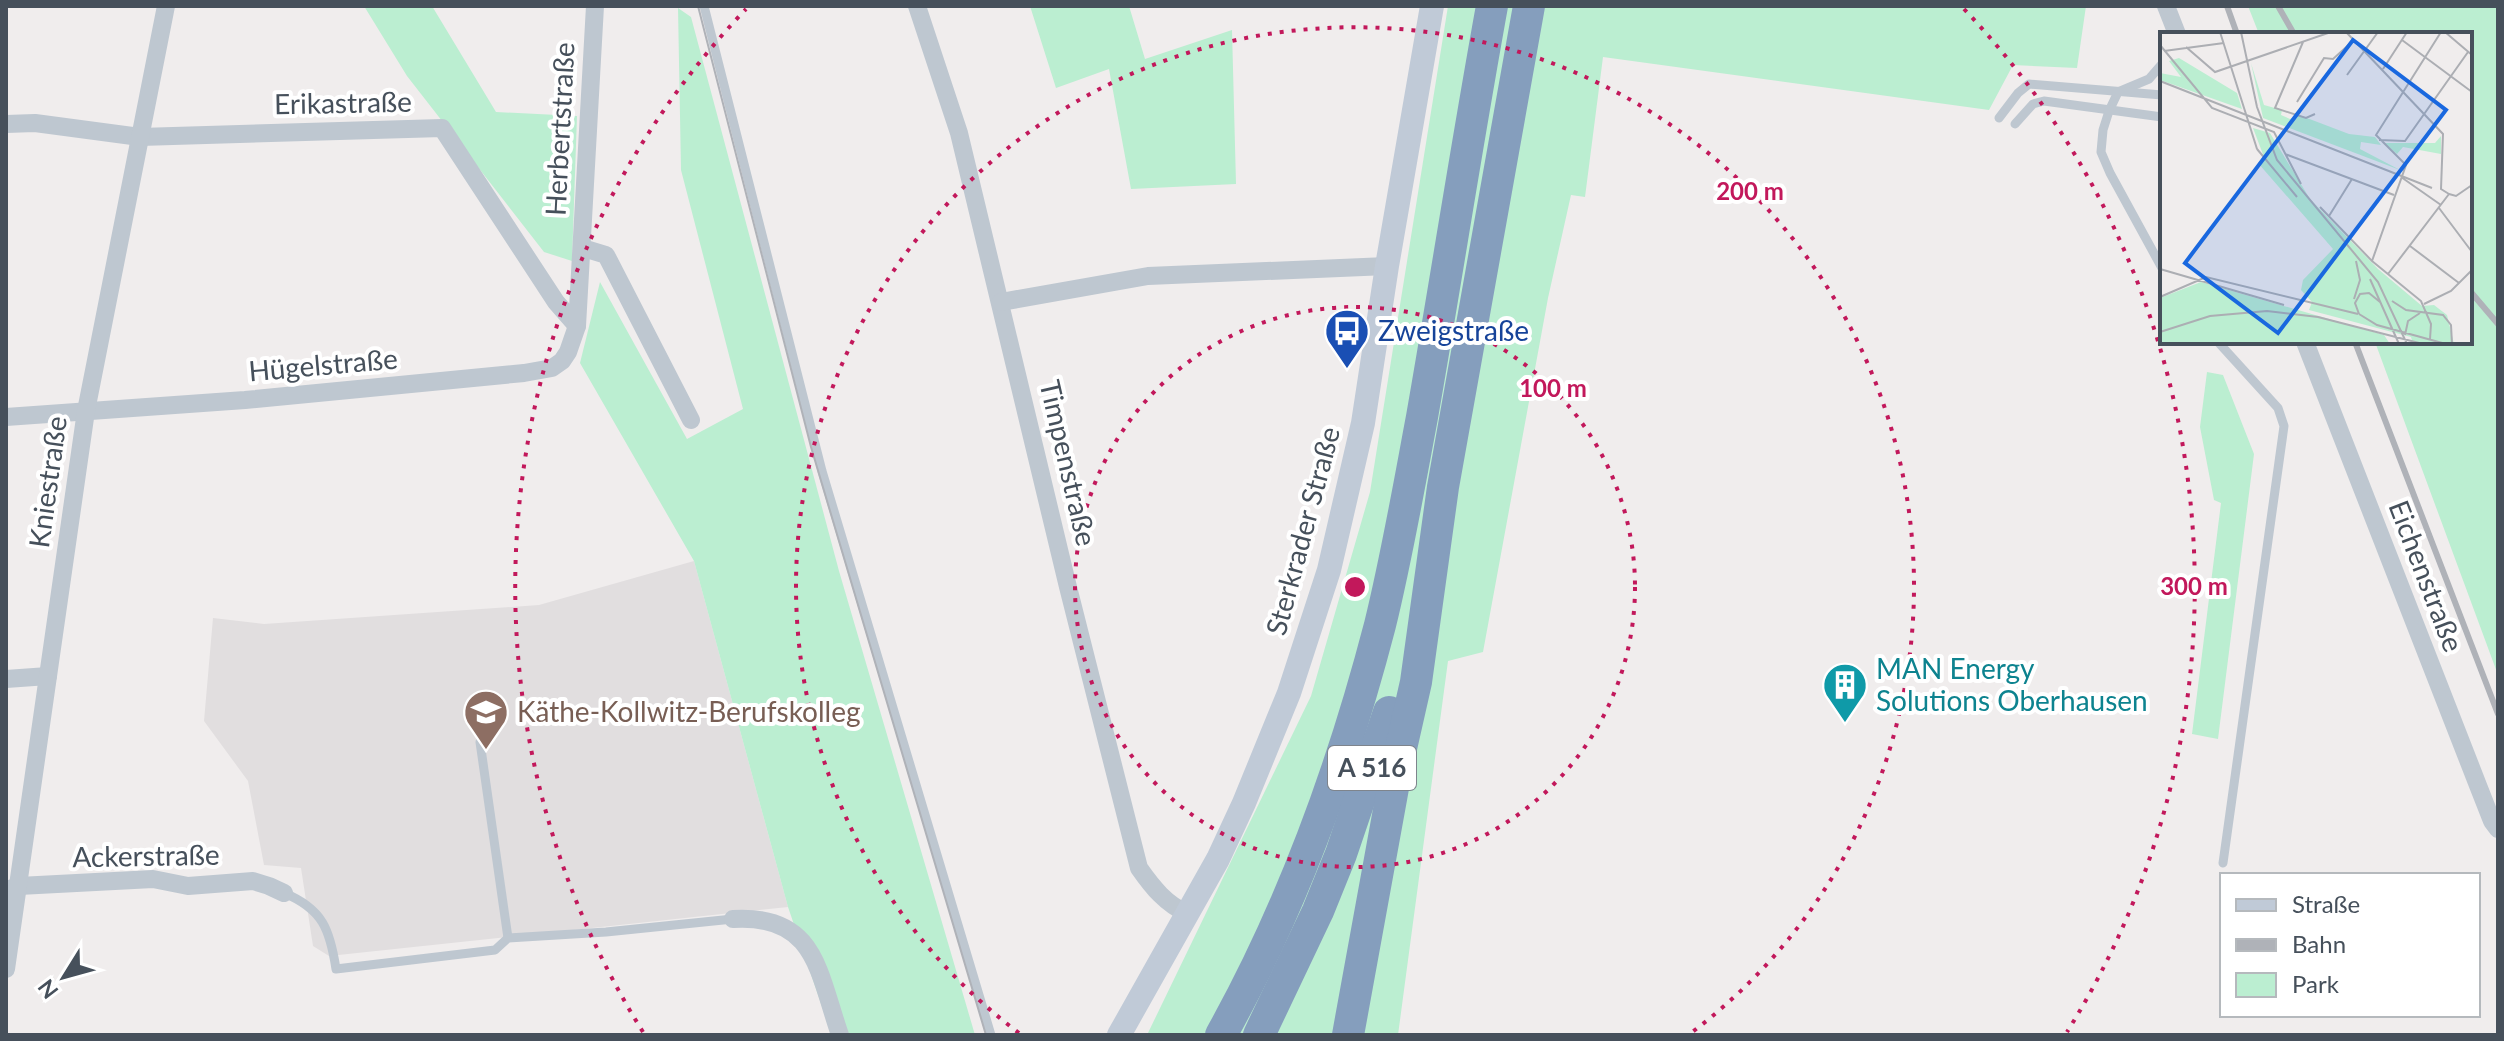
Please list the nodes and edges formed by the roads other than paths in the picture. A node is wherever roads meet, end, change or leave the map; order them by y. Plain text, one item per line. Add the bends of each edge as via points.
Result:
1 (166, 6) edge
2 (704, 6) edge
3 (917, 6) edge
4 (1432, 6) edge
5 (1492, 6) edge
6 (1529, 6) edge
7 (2166, 6) edge
8 (594, 9) edge
9 (2174, 31) edge
10 (2160, 66) edge
11 (2118, 92) junction
12 (2160, 95) edge
13 (2109, 111) junction
14 (2160, 117) edge
15 (1999, 118) dead end
16 (6, 124) edge
17 (2015, 124) dead end
18 (140, 137) junction
19 (583, 248) junction
20 (2160, 264) edge
21 (1387, 266) junction
22 (581, 285) joint
23 (1001, 302) junction
24 (577, 326) junction
25 (2220, 344) edge
26 (2306, 344) edge
27 (86, 411) junction
28 (6, 417) edge
29 (691, 420) dead end
30 (1443, 487) junction
31 (48, 676) junction
32 (6, 679) edge
33 (480, 742) dead end
34 (2498, 829) edge
35 (2223, 863) dead end
36 (13, 888) edge
37 (284, 893) joint
38 (1188, 914) junction
39 (733, 919) joint
40 (508, 938) junction
41 (6, 969) edge
42 (1348, 1034) edge
43 (840, 1035) edge
44 (991, 1035) edge
45 (1119, 1035) edge
46 (1221, 1035) edge
47 (1259, 1035) edge

1 - 18 street, Kniestraße
2 - 44 lane via 822,471
3 - 23 street, Timpenstraße via 959,133
4 - 21 street, Sterkrader Straße
5 - 46 highway, A 516 via 1381,622 1342,757 1298,876
6 - 30 highway, A 516
7 - 9 street
8 - 19 street, Herbertstraße
10 - 11 lane via 2149,79
11 - 12 lane
11 - 13 lane
11 - 15 lane via 2029,84
13 - 14 lane
13 - 17 lane via 2044,101 2033,104
13 - 20 lane via 2101,152
16 - 18 street, Erikastraße
18 - 24 street, Erikastraße via 442,128
18 - 27 street, Kniestraße
19 - 22 street, Herbertstraße
19 - 29 street, Herbertstraße via 606,255
21 - 23 street via 1148,276
21 - 38 street, Sterkrader Straße via 1363,423 1329,570 1270,744
22 - 24 street, Hügelstraße
23 - 38 street, Timpenstraße via 1139,868 1154,890
24 - 27 street, Hügelstraße via 562,361 524,373
25 - 35 lane via 2278,408 2284,426
26 - 34 street, Eichenstraße
27 - 28 street, Hügelstraße
27 - 31 street, Kniestraße
30 - 42 highway via 1416,682
30 - 47 highway, A 516 via 1378,751 1318,911
31 - 32 street
31 - 36 street, Kniestraße
33 - 40 lane
36 - 37 street, Ackerstraße via 153,879 188,886 253,881
36 - 41 street, Kniestraße
37 - 40 lane via 306,902 323,924 336,969 495,950
38 - 45 street, Sterkrader Straße
39 - 40 lane
39 - 43 street via 777,922 804,942

